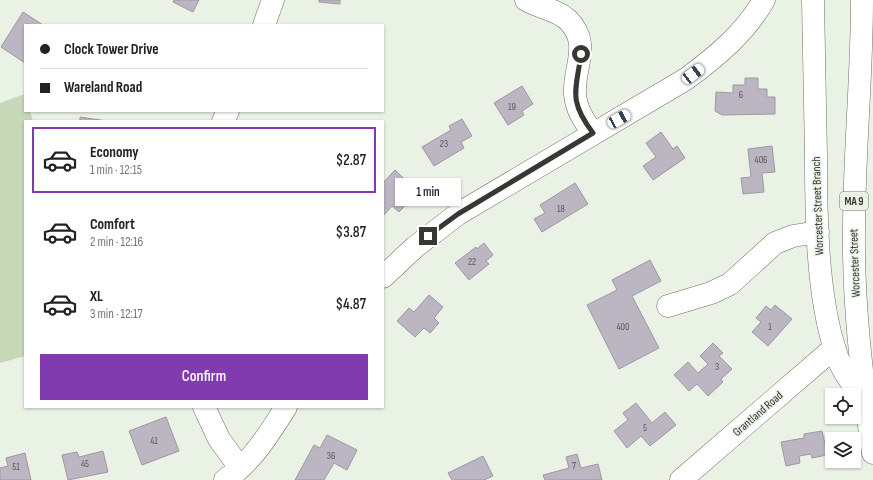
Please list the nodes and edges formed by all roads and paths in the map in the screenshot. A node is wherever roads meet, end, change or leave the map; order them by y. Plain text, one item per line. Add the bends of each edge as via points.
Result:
1 (274, 0) edge
2 (526, 0) edge
3 (764, 0) edge
4 (813, 0) edge
5 (862, 0) edge
6 (264, 24) edge
7 (593, 133) junction
8 (818, 232) junction
9 (384, 276) edge
10 (668, 306) dead end
11 (834, 348) junction
12 (865, 402) junction
13 (204, 408) edge
14 (285, 408) edge
15 (873, 453) edge
16 (233, 474) edge
17 (681, 480) edge

1 - 6 main road
2 - 7 main road via 568,20 577,34 581,54 575,94 580,113
3 - 7 main road via 737,36 701,68 658,97
4 - 8 main road, Worcester Street Branch
5 - 12 main road, Worcester Street / MA 9 via 854,232 857,325
7 - 9 main road via 443,224
8 - 10 main road via 780,241 764,252 730,284 711,293
8 - 11 main road, Worcester Street Branch via 823,290
11 - 12 main road, Worcester Street Branch via 842,367
11 - 17 main road, Grantland Road
12 - 15 main road, Worcester Street / MA 9
13 - 16 main road
14 - 16 main road via 262,444

